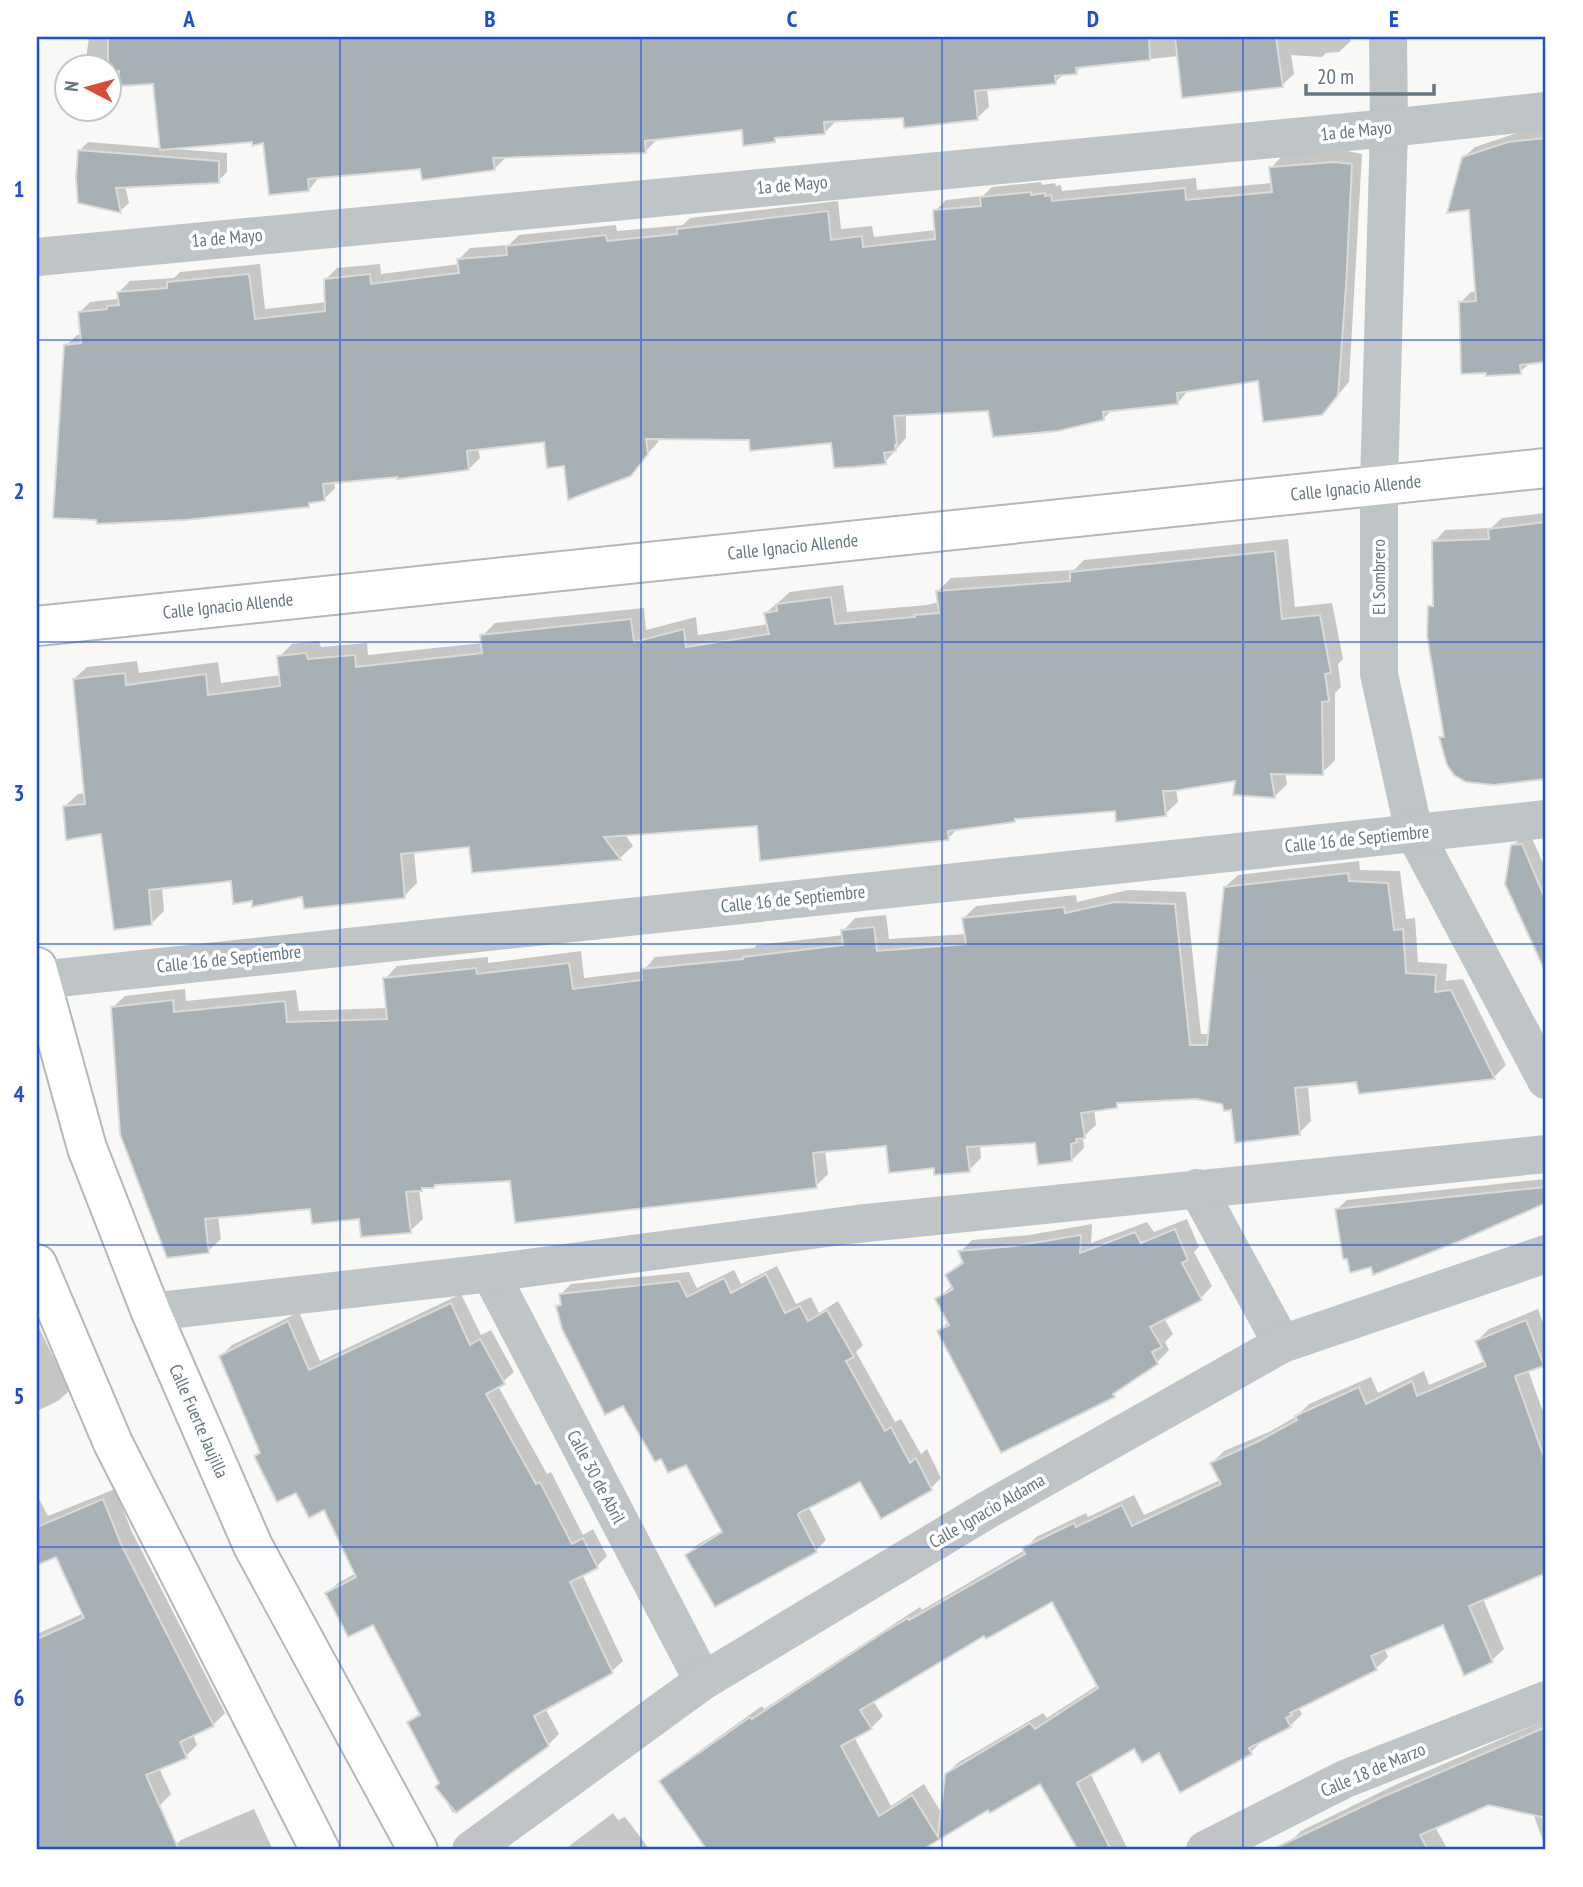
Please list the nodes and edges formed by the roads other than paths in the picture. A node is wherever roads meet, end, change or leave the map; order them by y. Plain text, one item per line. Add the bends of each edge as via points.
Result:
1 (1388, 37) edge
2 (1546, 111) edge
3 (1390, 128) junction
4 (37, 257) edge
5 (1546, 468) edge
6 (1379, 484) junction
7 (37, 626) edge
8 (1546, 819) edge
9 (1414, 832) junction
10 (38, 974) edge
11 (1546, 1080) edge
12 (1546, 1154) edge
13 (1197, 1188) junction
14 (1546, 1254) edge
15 (37, 1264) edge
16 (490, 1273) junction
17 (151, 1312) junction
18 (1282, 1344) junction
19 (703, 1681) junction
20 (1546, 1700) edge
21 (320, 1850) edge
22 (418, 1850) edge
23 (471, 1850) edge
24 (1205, 1850) edge

1 - 3 street, El Sombrero
2 - 3 street, 1a de Mayo
3 - 4 street, 1a de Mayo
3 - 6 street, El Sombrero
5 - 6 main road, Calle Ignacio Allende
6 - 7 main road, Calle Ignacio Allende
6 - 9 street, El Sombrero via 1379,674
8 - 9 street, Calle 16 de Septiembre
9 - 10 street, Calle 16 de Septiembre
9 - 11 street, El Sombrero
10 - 17 main road, Calle Fuerte Jaujilla via 87,1148
12 - 13 street
13 - 16 street via 857,1224
13 - 18 street
14 - 18 street, Calle Ignacio Aldama
15 - 21 main road via 113,1443
16 - 17 street
16 - 19 street, Calle 30 de Abril
17 - 22 main road, Calle Fuerte Jaujilla via 253,1546
18 - 19 street, Calle Ignacio Aldama via 989,1509
19 - 23 street, Calle Ignacio Aldama
20 - 24 street, Calle 18 de Marzo via 1345,1779

